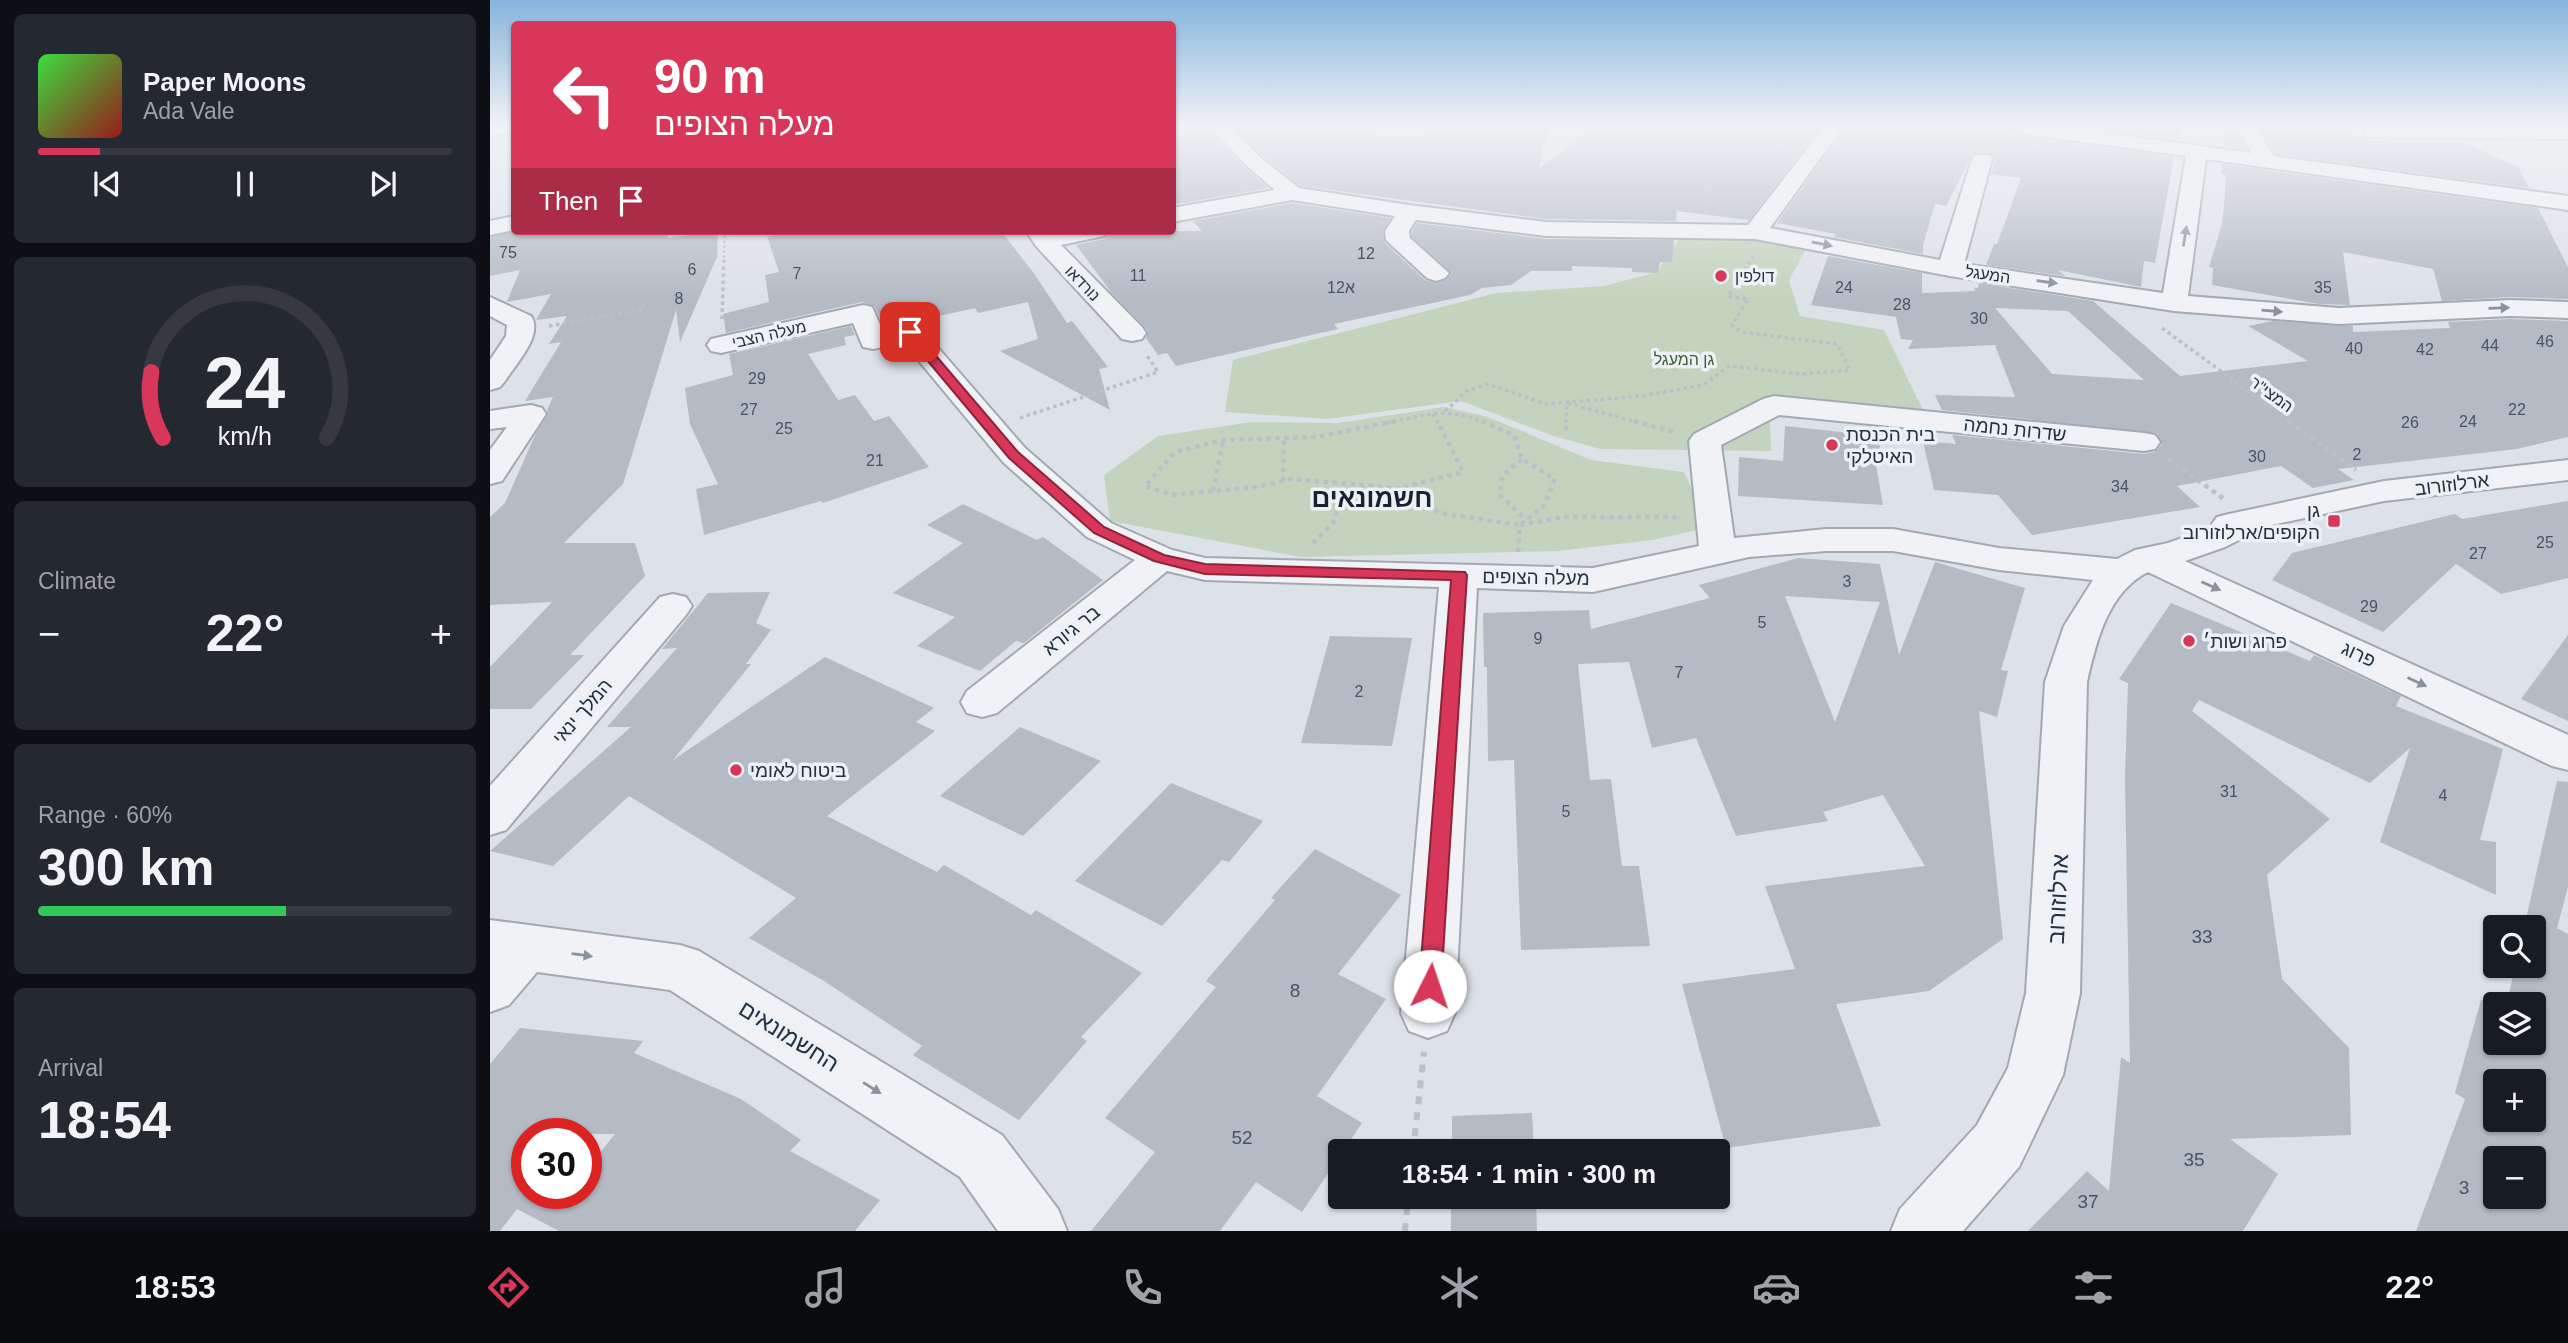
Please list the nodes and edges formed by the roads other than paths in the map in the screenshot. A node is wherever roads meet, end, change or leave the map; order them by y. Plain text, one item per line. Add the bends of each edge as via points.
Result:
1 (1282, 184) edge
2 (1795, 184) edge
3 (1975, 184) edge
4 (2192, 184) edge
5 (2430, 184) edge
6 (1292, 192) junction
7 (2568, 202) edge
8 (1409, 212) junction
9 (1176, 214) edge
10 (511, 224) edge
11 (490, 228) edge
12 (1762, 233) junction
13 (1041, 236) edge
14 (1950, 269) junction
15 (1436, 273) dead end
16 (2174, 303) junction
17 (2568, 310) edge
18 (509, 321) edge
19 (910, 332) joint
20 (1132, 333) road end
21 (721, 345) road end
22 (490, 381) edge
23 (490, 420) edge
24 (2144, 442) road end
25 (2568, 470) edge
26 (490, 474) edge
27 (1718, 553) junction
28 (1160, 558) junction
29 (2136, 565) junction
30 (1459, 575) junction
31 (673, 606) dead end
32 (982, 702) dead end
33 (2568, 754) edge
34 (490, 817) edge
35 (508, 946) edge
36 (490, 988) edge
37 (1428, 1013) road end
38 (1035, 1231) edge
39 (1922, 1231) edge

1 - 6 street, המעגל
2 - 12 street
3 - 14 street
16 -> 4 street
5 - 7 street
6 - 8 street, המעגל
6 - 9 street
8 - 12 street, המעגל via 1546,229
8 - 15 street via 1397,231 1398,240
10 - 11 street
12 -> 14 street, המעגל
13 - 20 street, נורדאו
14 -> 16 street, המעגל
16 -> 17 street, המעגל via 2339,316 2510,308
18 - 22 street
19 - 21 street, מעלה הצבי via 873,341 863,313
19 - 28 street, מעלה הצופים via 1014,455 1099,530
23 - 26 street via 531,414
24 - 27 street, שדרות נחמה via 1774,405 1705,441
25 - 29 street, ארלוזורוב via 2384,491 2254,520 2228,534
27 - 29 street, מעלה הצופים via 1826,540 1893,540 1999,559
27 - 30 street, מעלה הצופים via 1593,580
28 - 30 street, מעלה הצופים via 1205,569
28 - 32 street, בר גיורא
29 -> 33 street, פרוג
29 - 39 street, ארלוזורוב via 2096,601 2076,641 2066,682 2053,993 2035,1075 1998,1146
30 - 37 street
31 - 34 street, המלך ינאי
35 - 36 street
35 -> 38 street, החשמונאים via 680,968 981,1156

